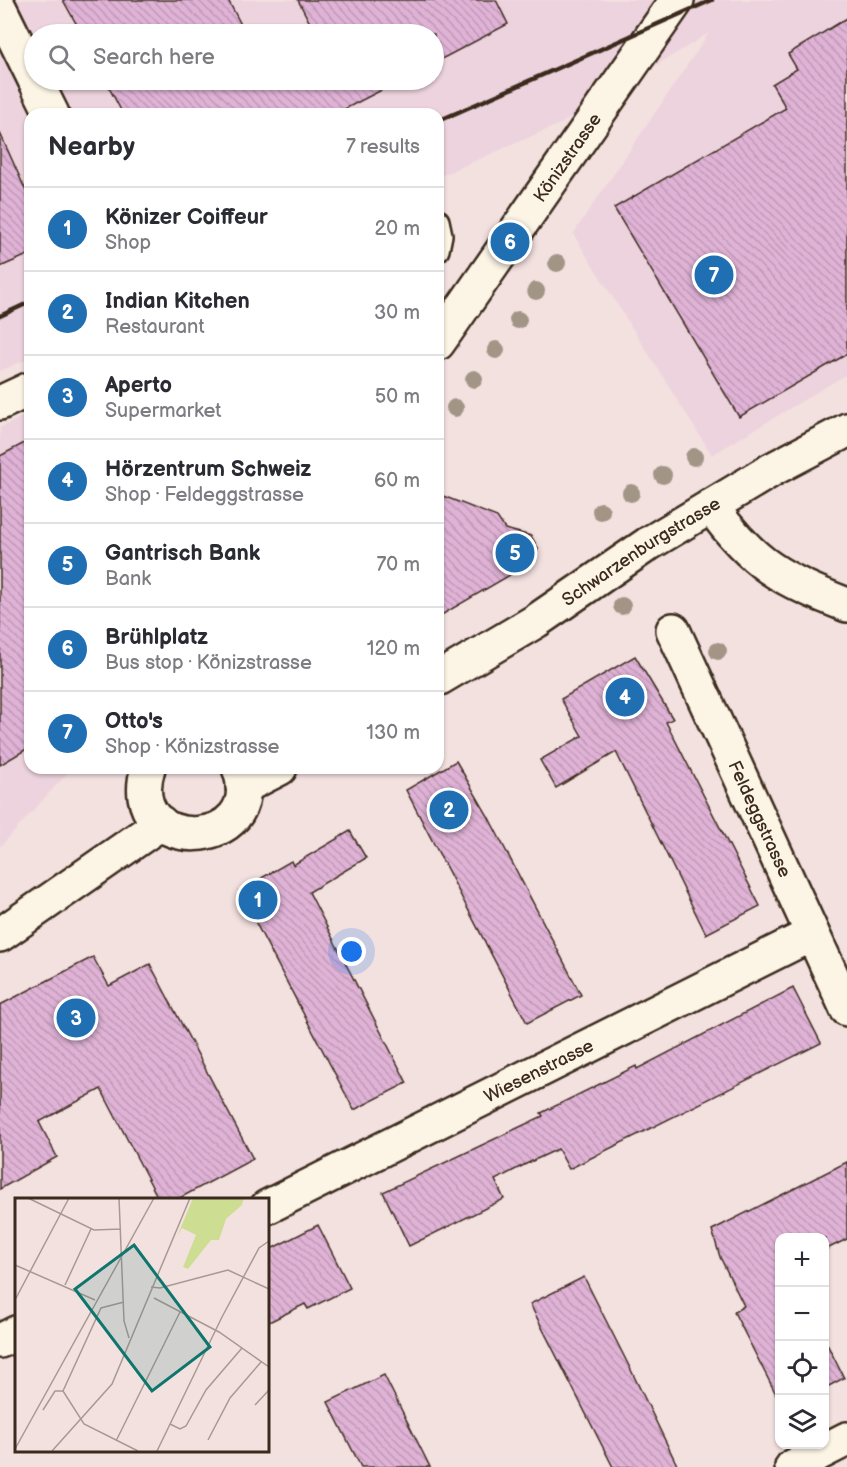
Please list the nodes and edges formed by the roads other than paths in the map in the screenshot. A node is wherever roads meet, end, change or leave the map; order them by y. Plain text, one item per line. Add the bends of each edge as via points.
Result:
1 (677, 0) edge
2 (0, 9) edge
3 (24, 57) edge
4 (40, 90) edge
5 (49, 108) edge
6 (444, 334) edge
7 (24, 391) edge
8 (0, 404) edge
9 (847, 430) edge
10 (711, 506) junction
11 (847, 605) edge
12 (673, 630) dead end
13 (444, 675) edge
14 (146, 774) edge
15 (241, 777) edge
16 (161, 823) junction
17 (812, 933) junction
18 (0, 935) edge
19 (847, 1009) edge
20 (268, 1207) edge
21 (15, 1334) edge
22 (0, 1341) edge
23 (847, 1439) edge
24 (792, 1467) edge

1 - 6 street, Könizstrasse
2 - 3 street
4 - 5 street
7 - 8 street
9 - 10 street, Schwarzenburgstrasse
10 - 11 street via 750,554 789,582
10 - 13 street, Schwarzenburgstrasse via 536,621
12 - 17 street, Feldeggstrasse
14 - 16 street via 145,795
15 - 16 street via 236,812 225,825 192,836
16 - 18 street
17 - 19 street, Feldeggstrasse
17 - 20 street, Wiesenstrasse
21 - 22 street
23 - 24 street

